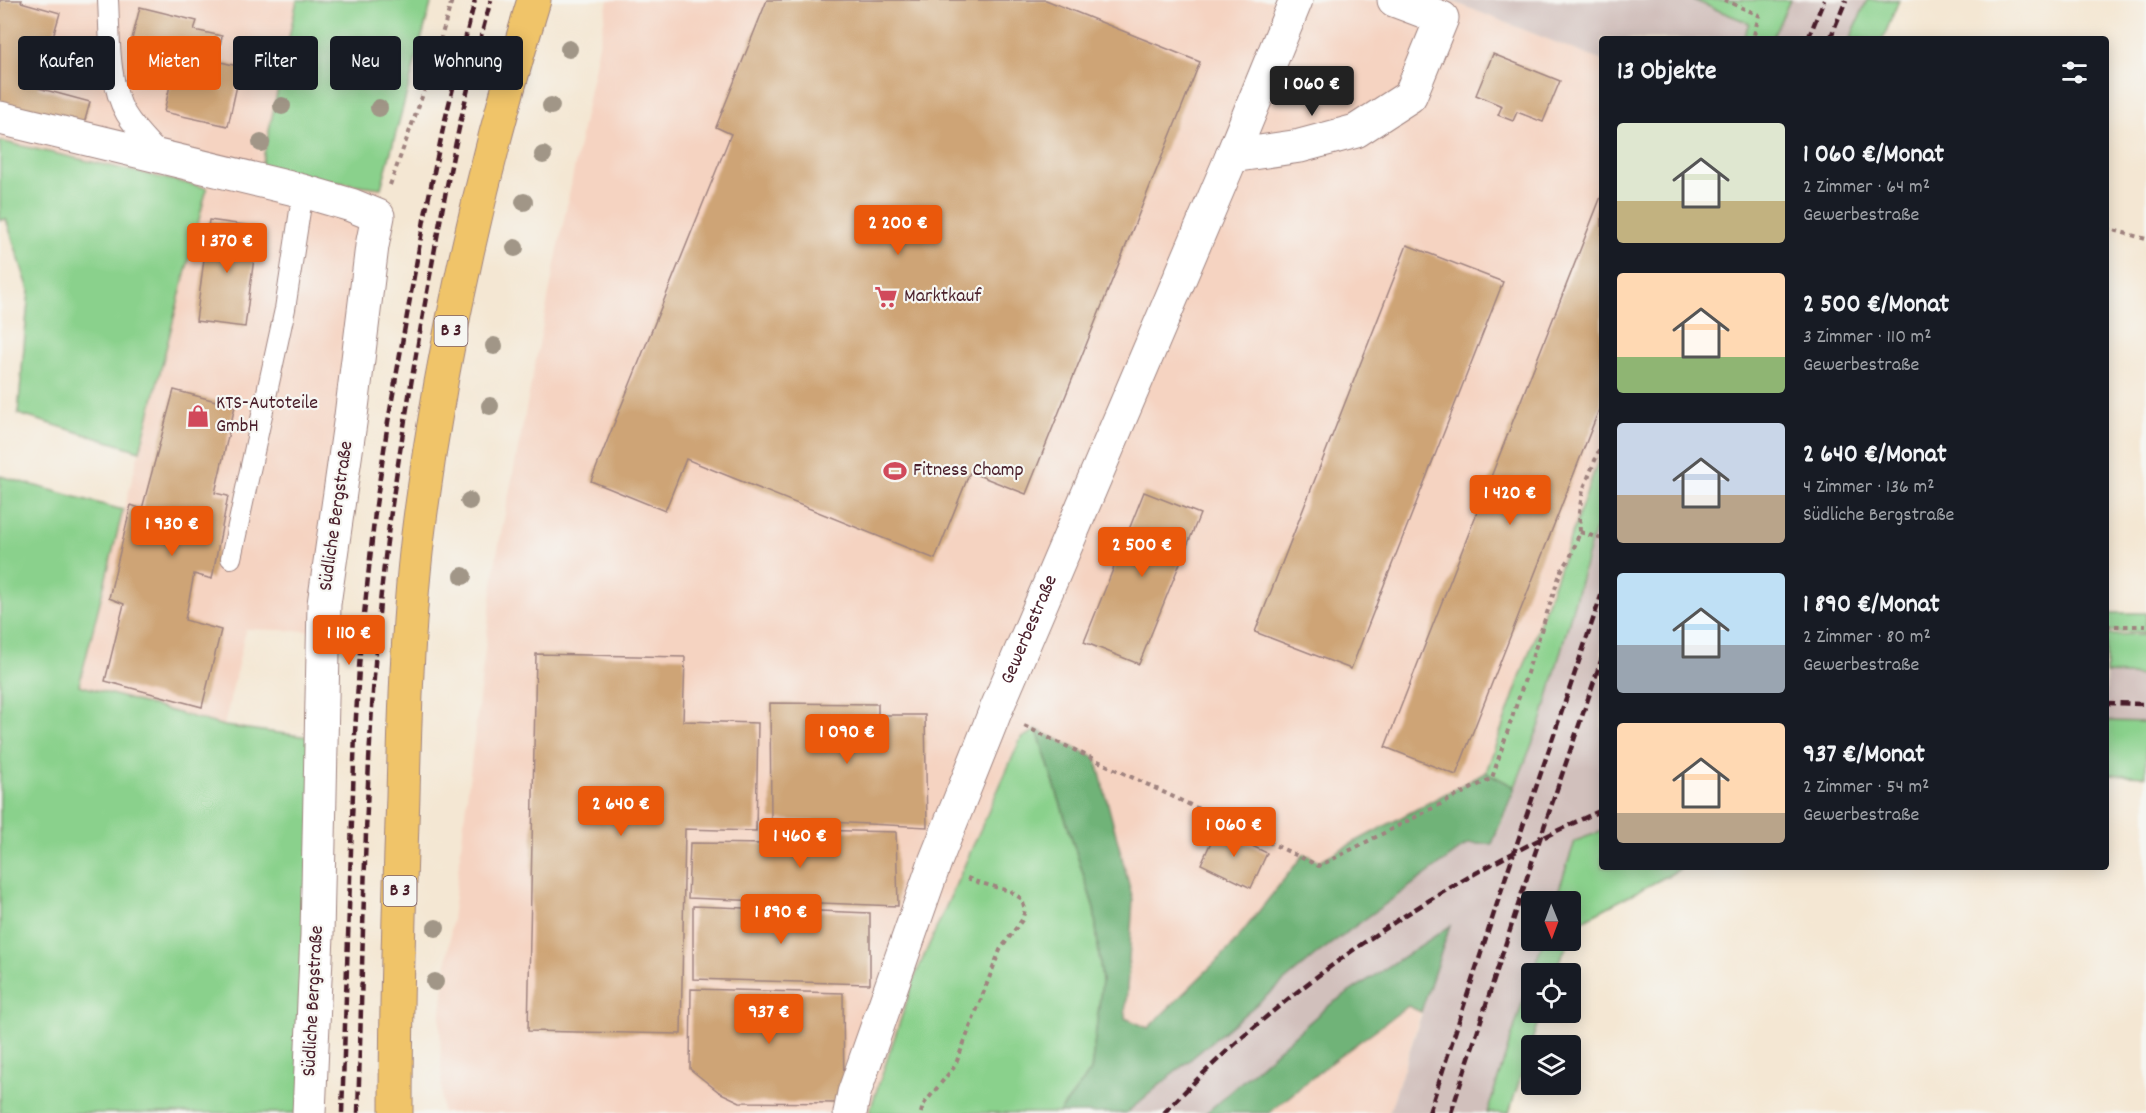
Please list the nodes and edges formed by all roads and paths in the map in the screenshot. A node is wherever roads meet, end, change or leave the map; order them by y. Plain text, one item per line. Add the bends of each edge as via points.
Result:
1 (108, 0) edge
2 (452, 0) edge
3 (534, 0) edge
4 (1296, 0) edge
5 (1394, 0) edge
6 (1724, 0) edge
7 (1754, 36) edge
8 (0, 118) edge
9 (1232, 156) junction
10 (163, 158) junction
11 (303, 191) junction
12 (378, 216) junction
13 (2109, 229) edge
14 (2146, 239) edge
15 (1599, 450) edge
16 (1580, 532) junction
17 (1599, 538) edge
18 (231, 558) dead end
19 (2109, 626) edge
20 (2146, 626) edge
21 (995, 712) junction
22 (935, 862) junction
23 (309, 1113) edge
24 (396, 1113) edge
25 (850, 1113) edge
26 (921, 1113) edge

1 - 10 lane via 110,52 118,98 126,115
2 - 12 path via 431,72
3 - 24 main road, B 3 via 508,82 476,213 438,394 420,521 406,669
4 - 9 street, Gewerbestraße
5 - 9 street via 1442,18 1410,96 1356,131 1300,146
6 - 7 path via 1759,15
8 - 10 street
9 - 21 street, Gewerbestraße
10 - 11 street
11 - 12 street
11 - 18 lane via 285,309
12 - 23 street, Südliche Bergstraße via 324,604
13 - 14 path
15 - 16 path via 1583,490
16 - 17 path
16 - 21 path via 1560,571 1492,778 1319,866
19 - 20 path
21 - 22 street, Gewerbestraße
22 - 25 street, Gewerbestraße
22 - 26 path via 977,882 1010,891 1022,900 1025,909 1022,920 1000,950 955,1066 923,1105

